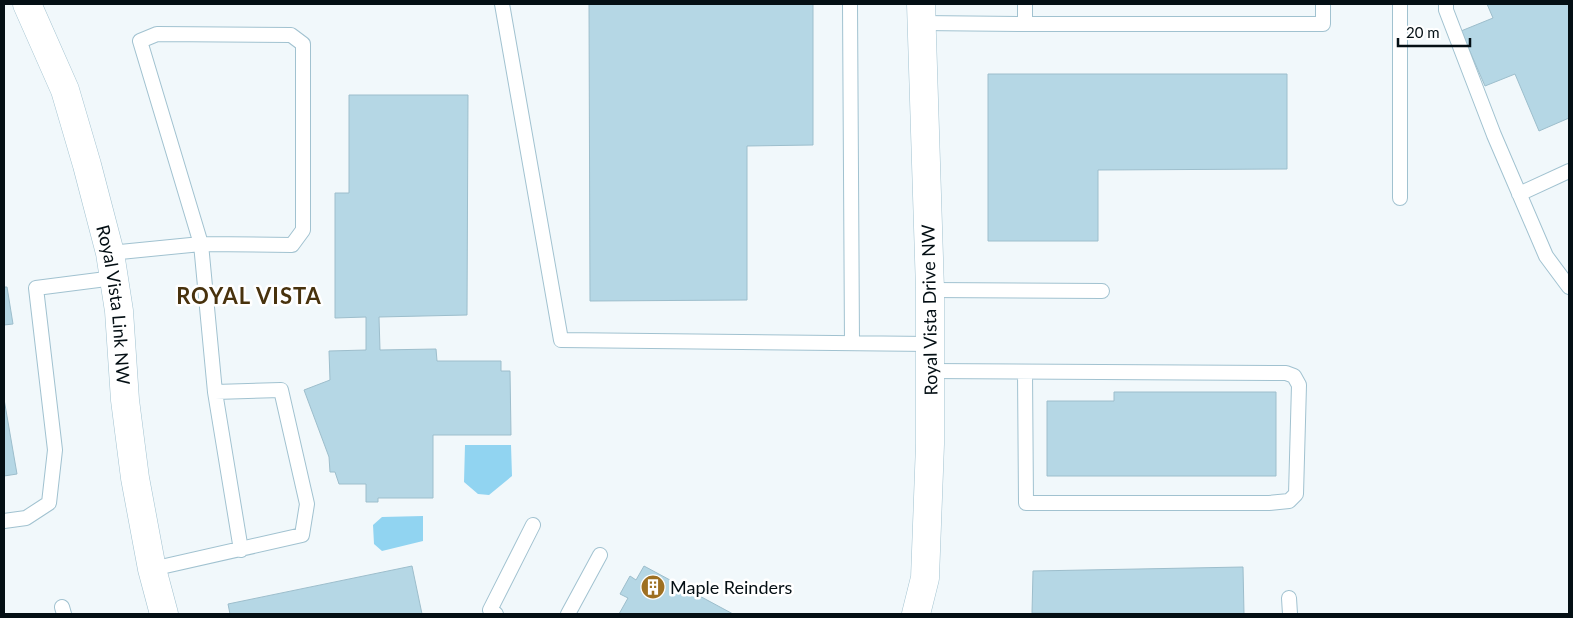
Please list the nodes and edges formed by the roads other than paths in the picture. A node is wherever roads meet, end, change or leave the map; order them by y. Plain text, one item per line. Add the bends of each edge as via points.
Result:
1 (27, 4) edge
2 (502, 4) edge
3 (850, 4) edge
4 (1025, 4) edge
5 (1323, 4) edge
6 (1400, 4) edge
7 (1446, 4) edge
8 (921, 14) edge
9 (1025, 24) junction
10 (1569, 172) edge
11 (1519, 194) junction
12 (1400, 198) dead end
13 (201, 244) junction
14 (112, 266) junction
15 (1569, 288) edge
16 (930, 290) junction
17 (1102, 291) dead end
18 (852, 343) junction
19 (930, 344) junction
20 (930, 371) junction
21 (1025, 372) junction
22 (215, 392) junction
23 (4, 521) edge
24 (534, 525) dead end
25 (241, 550) junction
26 (600, 555) dead end
27 (152, 569) junction
28 (1289, 598) dead end
29 (921, 613) edge
30 (164, 614) edge
31 (496, 614) edge
32 (568, 614) edge
33 (1290, 614) edge

1 - 14 street, Royal Vista Link NW via 65,90
2 - 18 lane via 561,340
3 - 18 lane
4 - 9 lane
5 - 9 lane via 1323,24
6 - 12 lane
7 - 11 lane
8 - 9 lane
8 - 16 street, Royal Vista Drive NW
10 - 11 lane
11 - 15 lane via 1546,256
13 - 13 lane via 292,244 303,230 303,44 291,35 157,34 140,42
13 - 14 lane
13 - 22 lane
14 - 23 lane via 36,288 54,450 49,503 26,518
14 - 27 street, Royal Vista Link NW via 134,478
16 - 17 lane
16 - 19 street, Royal Vista Drive NW
18 - 19 lane
19 - 20 street, Royal Vista Drive NW
20 - 21 lane
20 - 29 street, Royal Vista Drive NW via 927,541
21 - 21 lane via 1286,373 1294,376 1299,385 1296,494 1289,501 1269,503 1026,503
22 - 25 lane
22 - 25 lane via 281,390 307,504 302,535
24 - 31 lane via 490,610
25 - 27 lane
26 - 32 lane
27 - 30 street, Royal Vista Link NW
28 - 33 lane

